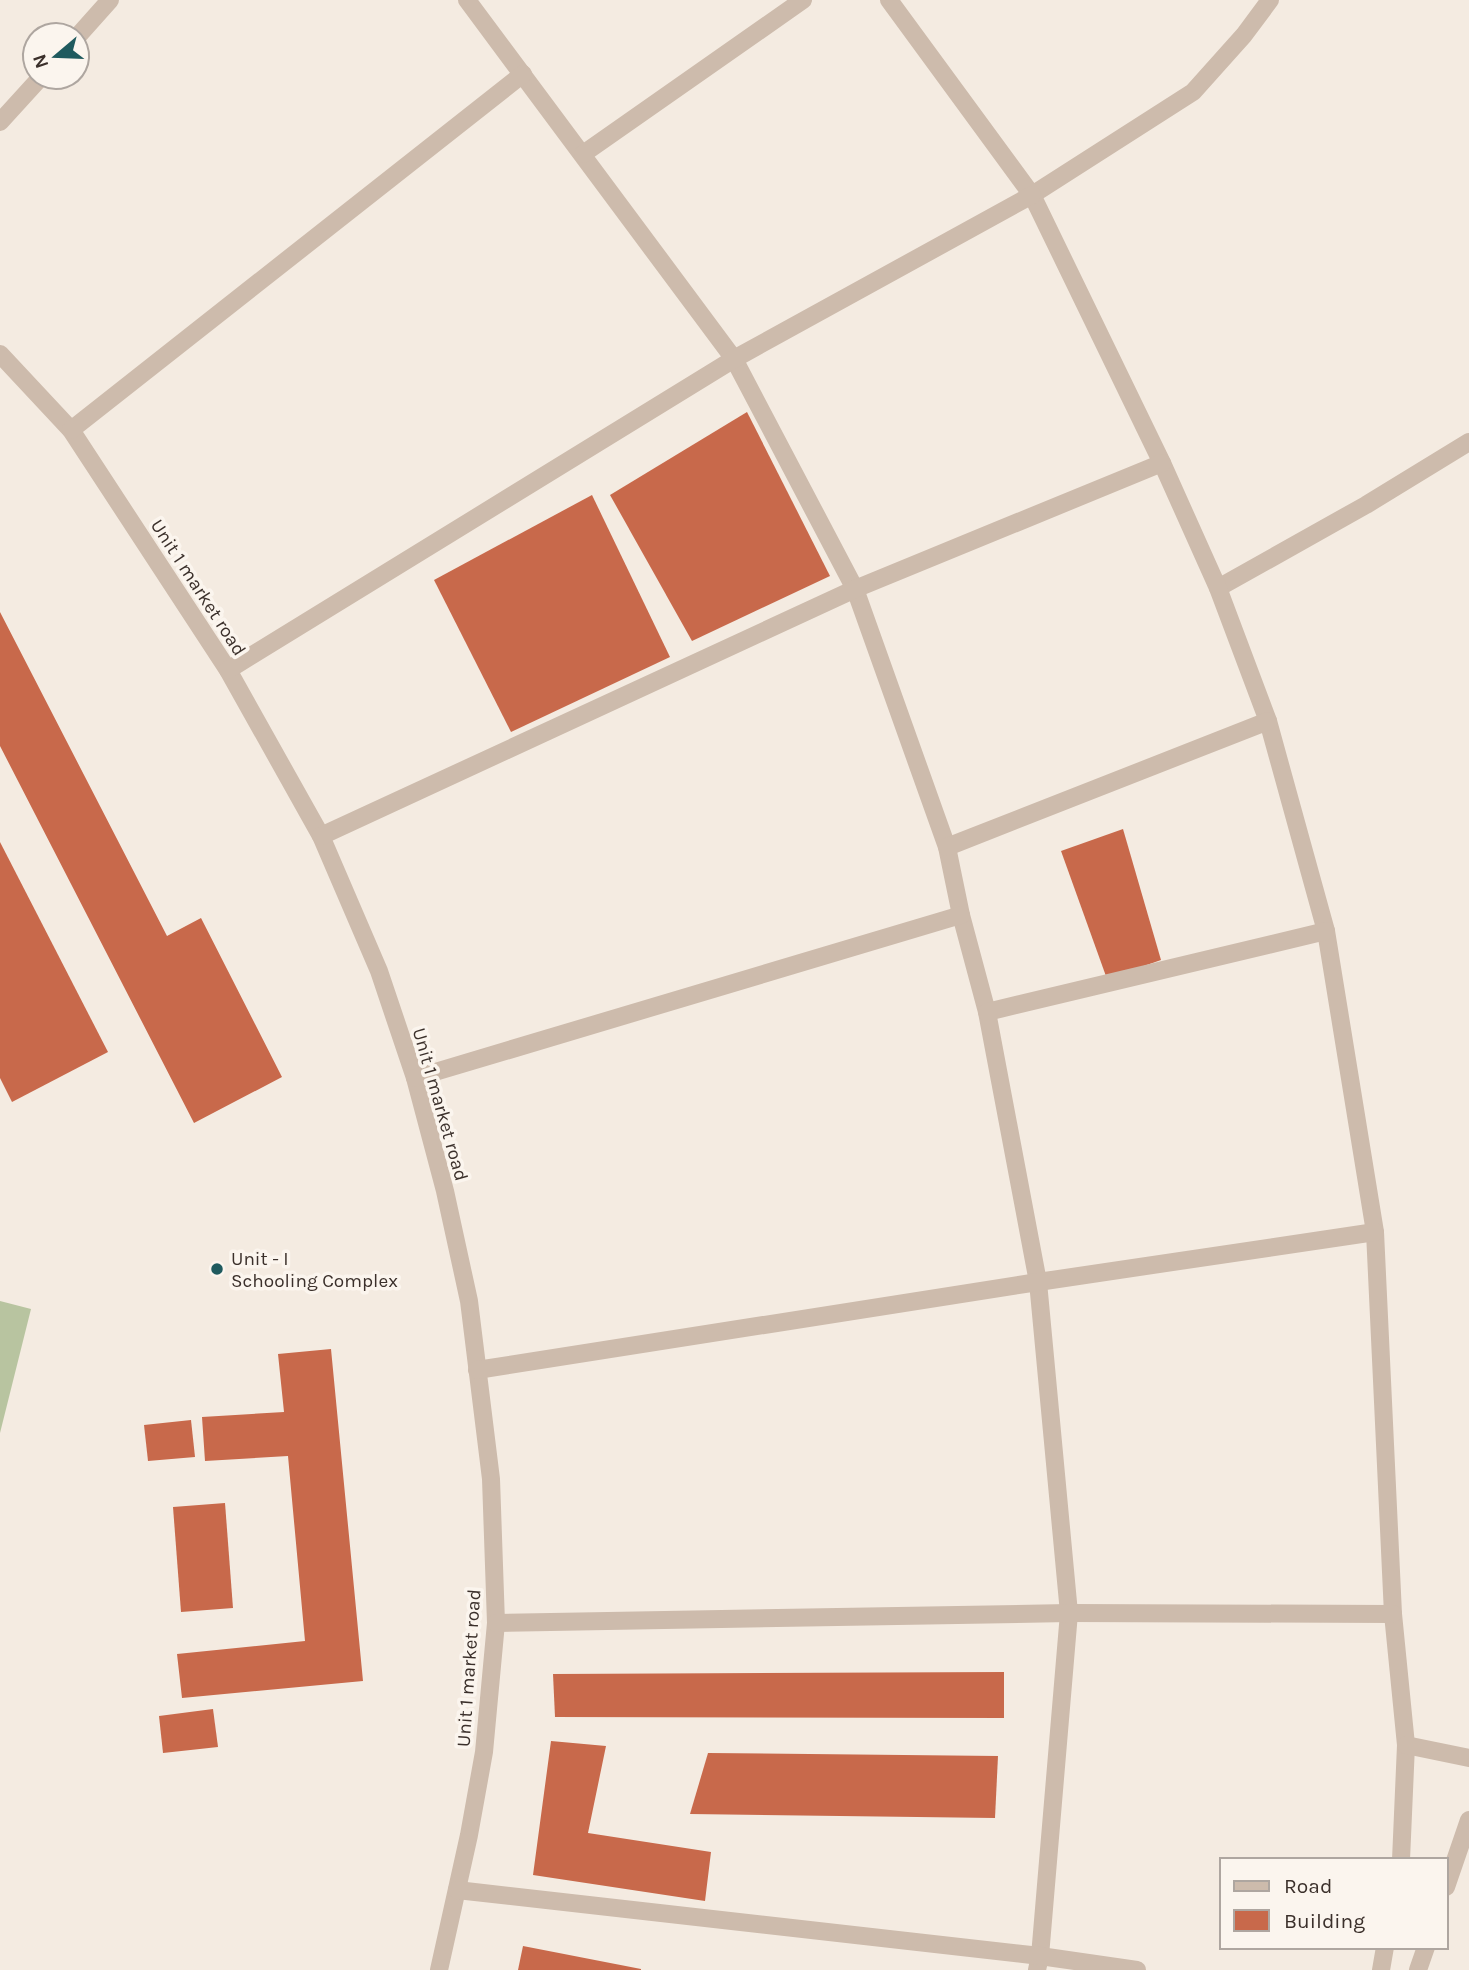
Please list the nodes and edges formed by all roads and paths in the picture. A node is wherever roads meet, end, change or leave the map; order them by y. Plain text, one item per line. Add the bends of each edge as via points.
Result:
1 (110, 0) edge
2 (803, 0) edge
3 (889, 0) edge
4 (1270, 0) edge
5 (474, 2) edge
6 (91, 21) edge
7 (523, 74) junction
8 (28, 91) edge
9 (0, 122) edge
10 (583, 153) junction
11 (1032, 195) junction
12 (0, 354) edge
13 (734, 359) junction
14 (71, 430) junction
15 (1469, 442) edge
16 (1162, 463) junction
17 (1218, 588) junction
18 (855, 589) junction
19 (228, 670) junction
20 (1268, 721) junction
21 (321, 835) junction
22 (947, 847) junction
23 (961, 915) junction
24 (1326, 931) junction
25 (987, 1012) junction
26 (415, 1078) junction
27 (1375, 1232) junction
28 (1038, 1282) junction
29 (477, 1370) junction
30 (1069, 1614) junction
31 (1393, 1614) junction
32 (496, 1623) junction
33 (1406, 1745) junction
34 (1469, 1758) edge
35 (1469, 1820) edge
36 (1401, 1858) edge
37 (1448, 1881) edge
38 (457, 1890) junction
39 (1385, 1949) edge
40 (1425, 1949) edge
41 (1039, 1963) edge
42 (439, 1970) edge
43 (1137, 1970) edge
44 (1381, 1970) edge
45 (1418, 1970) edge

1 - 6 street
2 - 10 street
3 - 11 street
4 - 11 street via 1194,92
5 - 7 street
7 - 10 street
7 - 14 street
8 - 9 street
10 - 13 street
11 - 13 street
11 - 16 street
12 - 14 street, Unit 1 market road
13 - 18 street
13 - 19 street
14 - 19 street, Unit 1 market road
15 - 17 street
16 - 17 street
16 - 18 street
17 - 20 street
18 - 21 street
18 - 22 street
19 - 21 street, Unit 1 market road
20 - 22 street
20 - 24 street
21 - 26 street, Unit 1 market road via 379,971
22 - 23 street
23 - 25 street
23 - 26 street
24 - 25 street
24 - 27 street
25 - 28 street
26 - 29 street, Unit 1 market road via 469,1301
27 - 28 street
27 - 31 street
28 - 29 street
28 - 30 street
29 - 32 street, Unit 1 market road via 491,1479
30 - 31 street
30 - 32 street
30 - 41 street
31 - 33 street
32 - 38 street, Unit 1 market road via 484,1752
33 - 34 street
33 - 36 street
35 - 37 street
38 - 41 street
38 - 42 street, Unit 1 market road
39 - 44 street
40 - 45 street
41 - 43 street

